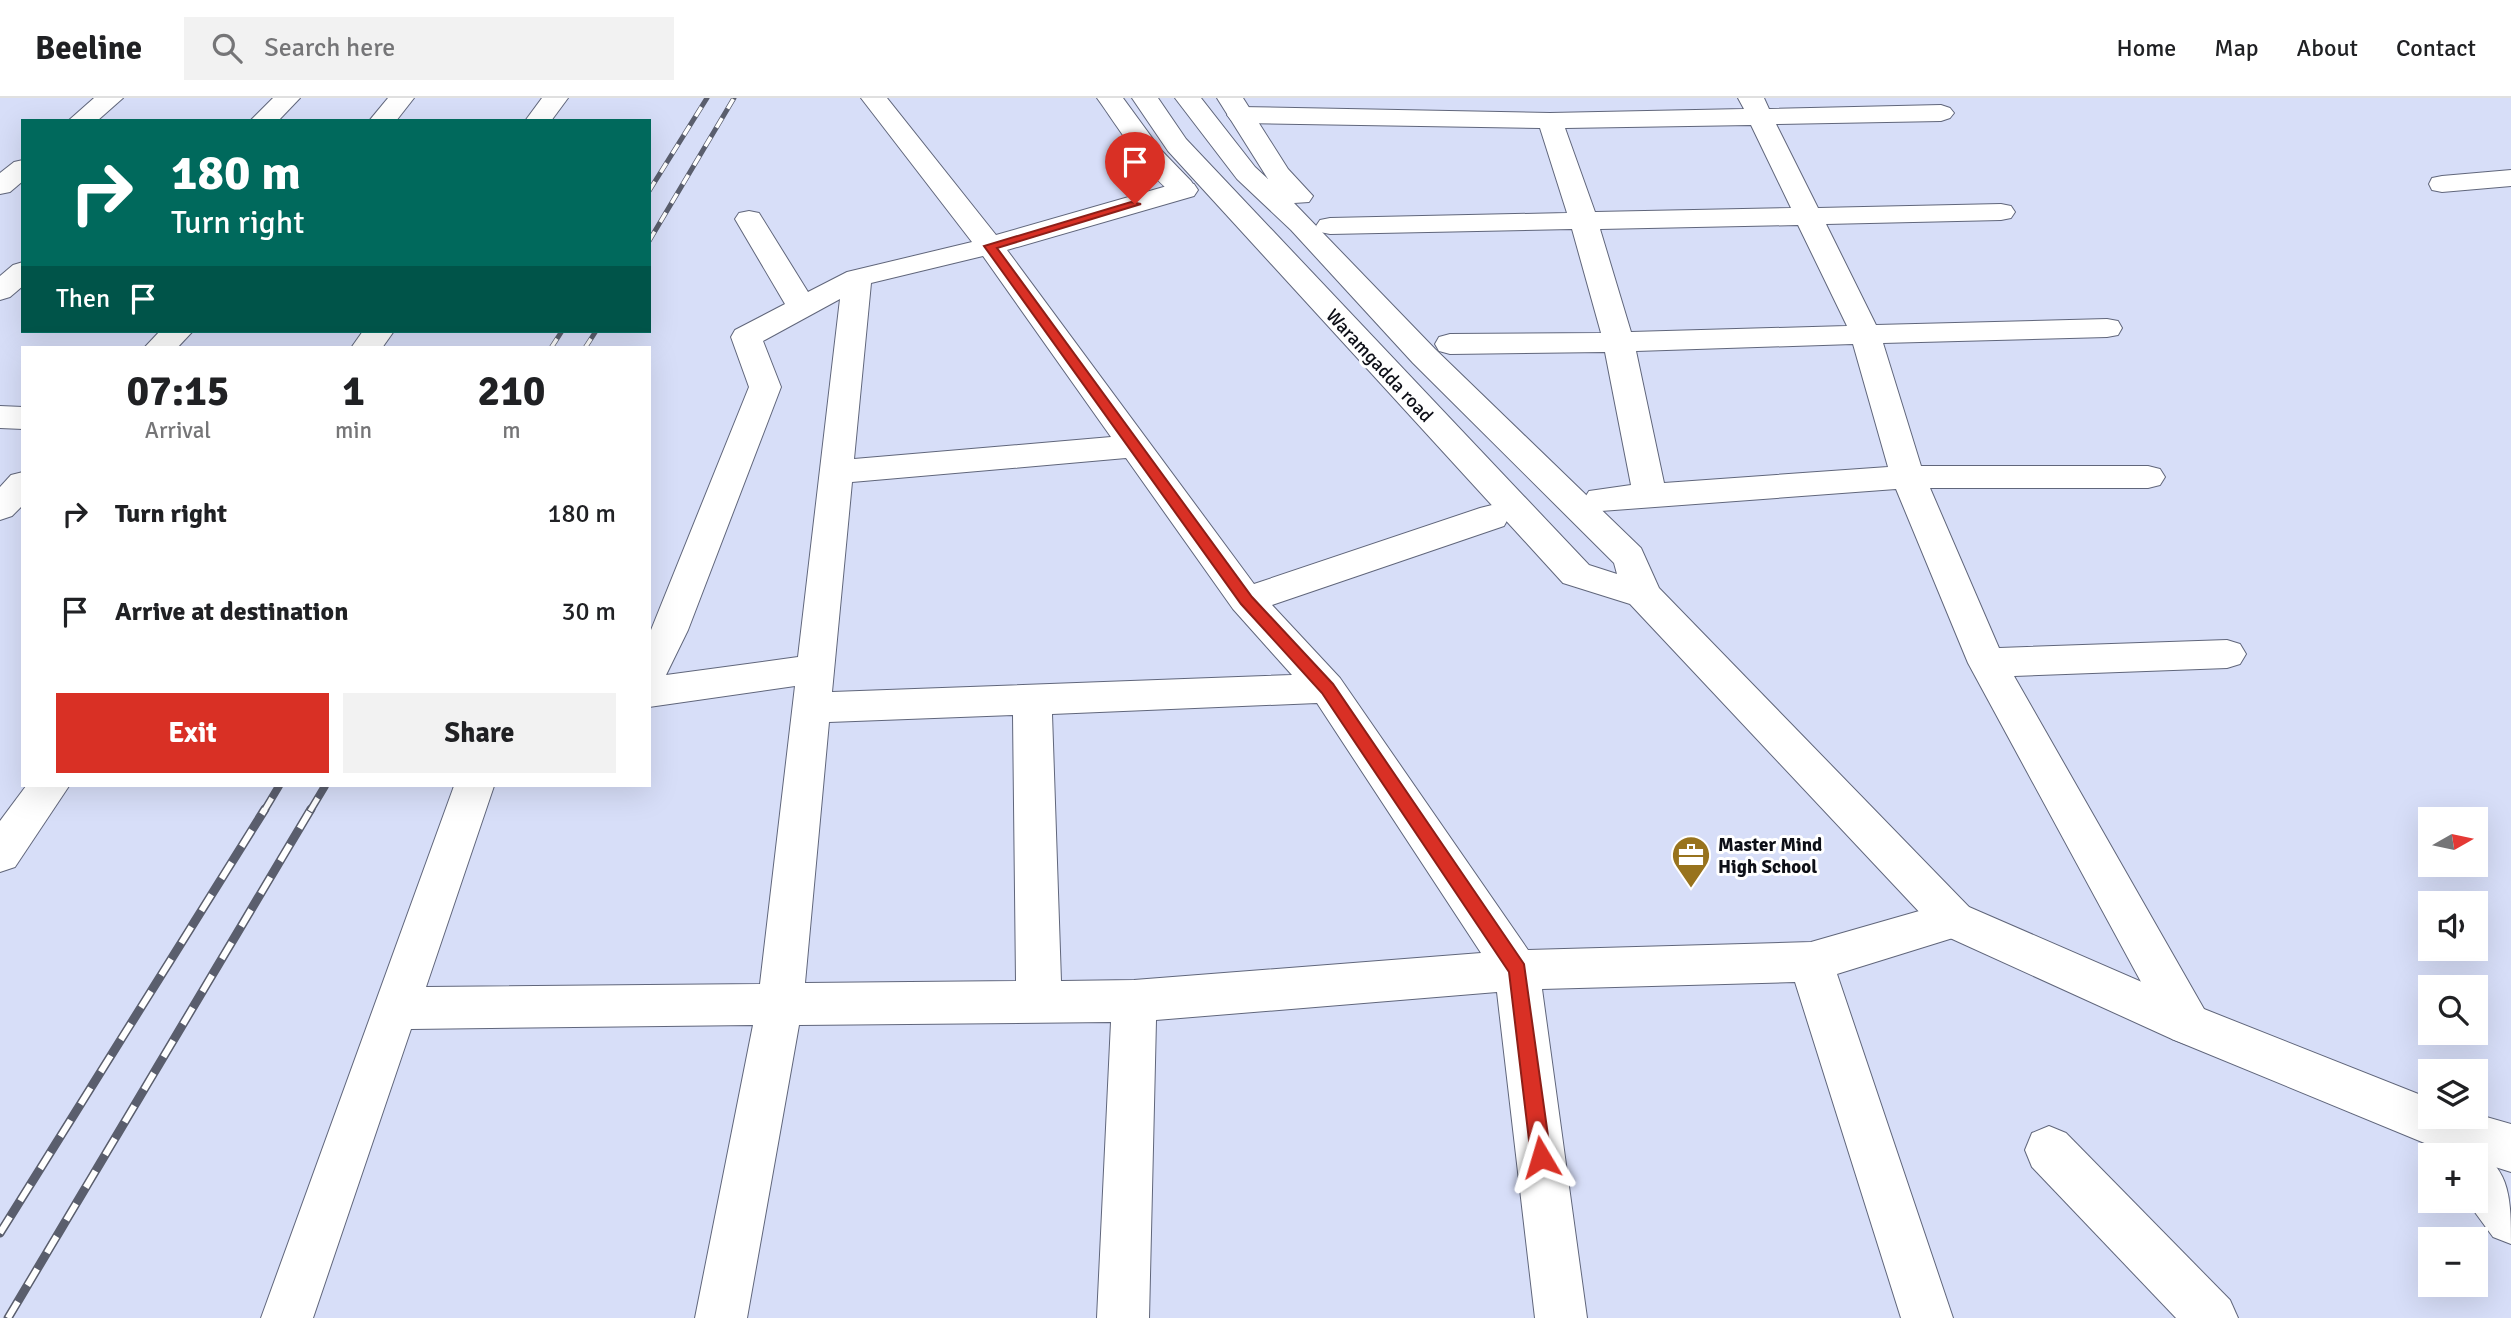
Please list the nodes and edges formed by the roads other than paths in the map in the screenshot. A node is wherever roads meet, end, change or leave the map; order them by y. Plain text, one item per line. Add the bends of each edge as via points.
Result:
1 (110, 98) edge
2 (287, 98) edge
3 (401, 98) edge
4 (555, 98) edge
5 (874, 98) edge
6 (1110, 98) edge
7 (1145, 98) edge
8 (1188, 98) edge
9 (1235, 106) edge
10 (1756, 107) edge
11 (1941, 113) dead end
12 (84, 119) edge
13 (265, 119) edge
14 (384, 119) edge
15 (539, 119) edge
16 (1550, 121) junction
17 (21, 170) edge
18 (2511, 178) edge
19 (2442, 184) dead end
20 (0, 188) edge
21 (1184, 190) junction
22 (21, 191) edge
23 (2001, 212) dead end
24 (1810, 216) junction
25 (749, 219) dead end
26 (1584, 221) junction
27 (1330, 226) junction
28 (990, 246) junction
29 (21, 273) edge
30 (857, 278) junction
31 (0, 291) edge
32 (802, 307) junction
33 (2107, 328) dead end
34 (176, 333) edge
35 (1866, 333) junction
36 (1450, 344) junction
37 (1619, 344) junction
38 (161, 346) edge
39 (0, 416) edge
40 (21, 418) edge
41 (1135, 446) junction
42 (837, 472) junction
43 (1908, 477) junction
44 (2148, 477) dead end
45 (21, 485) edge
46 (1650, 495) junction
47 (1601, 499) junction
48 (0, 508) edge
49 (1504, 512) junction
50 (1636, 576) junction
51 (1246, 600) junction
52 (2227, 654) dead end
53 (1987, 663) junction
54 (651, 668) edge
55 (816, 668) junction
56 (1328, 688) junction
57 (651, 692) edge
58 (1032, 700) junction
59 (812, 708) junction
60 (48, 787) edge
61 (474, 787) edge
62 (0, 854) edge
63 (1954, 920) junction
64 (1811, 962) junction
65 (1517, 970) junction
66 (1134, 1001) junction
67 (1039, 1002) junction
68 (780, 1005) junction
69 (397, 1008) junction
70 (2188, 1024) junction
71 (2450, 1141) edge
72 (2511, 1148) edge
73 (2049, 1150) dead end
74 (2488, 1189) edge
75 (2511, 1219) edge
76 (287, 1318) edge
77 (721, 1318) edge
78 (1123, 1318) edge
79 (1561, 1318) edge
80 (1927, 1318) edge
81 (2212, 1318) edge

1 - 12 street
2 - 13 street
3 - 14 street
4 - 15 street
5 - 28 street
6 - 21 street via 1152,156
7 - 49 street, Waramgadda road via 1177,145 1478,471
8 - 50 street via 1246,173 1548,479
9 - 16 street
9 - 27 street via 1278,174
10 - 11 street
10 - 16 street
10 - 24 street
16 - 26 street
17 - 20 street
18 - 19 street
20 - 22 street
21 - 28 street
21 - 49 street via 1432,460
23 - 24 street
24 - 26 street
24 - 35 street
25 - 32 street
26 - 27 street
26 - 37 street
27 - 36 street
28 - 30 street
28 - 41 street
29 - 31 street
30 - 32 street
30 - 42 street
32 - 54 street via 746,337 765,387
33 - 35 street
34 - 38 street
35 - 37 street
35 - 43 street
36 - 37 street
36 - 47 street
37 - 46 street
39 - 40 street
41 - 42 street
41 - 51 street
42 - 55 street
43 - 44 street
43 - 46 street
43 - 53 street
45 - 48 street
46 - 47 street
47 - 50 street
49 - 50 street, Waramgadda road via 1576,574
49 - 51 street
50 - 63 street
51 - 56 street
52 - 53 street
53 - 70 street
55 - 57 street
55 - 59 street
56 - 58 street
56 - 65 street
58 - 59 street
58 - 67 street
59 - 68 street
60 - 62 street
61 - 69 street
63 - 64 street
63 - 70 street
64 - 65 street
64 - 80 street
65 - 66 street
65 - 79 street
66 - 67 street
66 - 78 street
67 - 68 street
68 - 69 street
68 - 77 street
69 - 76 street
70 - 71 street
71 - 72 street
73 - 81 street
74 - 75 street

